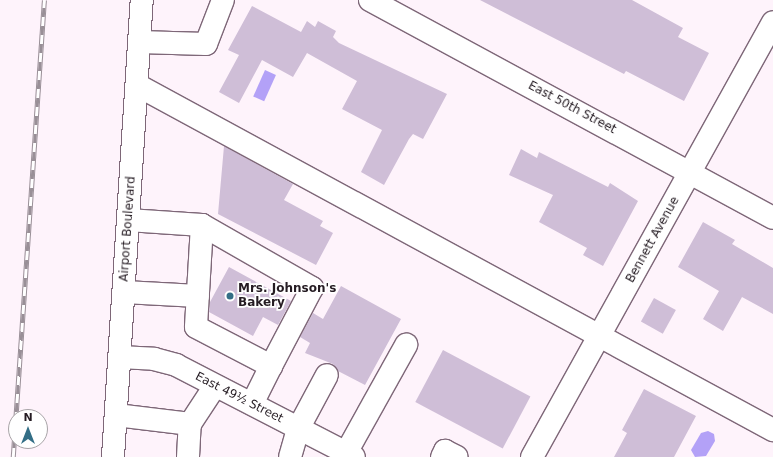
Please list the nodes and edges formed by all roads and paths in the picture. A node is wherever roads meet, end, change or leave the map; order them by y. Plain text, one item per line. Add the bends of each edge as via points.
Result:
1 (142, 0) edge
2 (223, 0) edge
3 (370, 0) edge
4 (773, 22) edge
5 (139, 42) junction
6 (137, 85) junction
7 (690, 172) junction
8 (773, 218) edge
9 (128, 220) junction
10 (202, 225) junction
11 (124, 292) junction
12 (198, 296) junction
13 (600, 335) junction
14 (406, 345) dead end
15 (119, 357) junction
16 (271, 366) junction
17 (327, 375) dead end
18 (216, 386) junction
19 (252, 404) junction
20 (116, 416) junction
21 (190, 424) junction
22 (298, 429) junction
23 (773, 430) edge
24 (350, 455) edge
25 (113, 457) edge
26 (188, 457) edge
27 (290, 457) edge
28 (442, 457) edge
29 (457, 457) edge
30 (532, 457) edge

1 - 5 street, Airport Boulevard
2 - 5 street via 206,44
3 - 7 street, East 50th Street
4 - 7 street, Bennett Avenue
5 - 6 street, Airport Boulevard
6 - 9 street, Airport Boulevard
6 - 13 street
7 - 8 street, East 50th Street
7 - 13 street, Bennett Avenue
9 - 10 street
9 - 11 street, Airport Boulevard
10 - 12 street
10 - 16 street via 312,288
11 - 12 street
11 - 15 street, Airport Boulevard
12 - 16 street via 196,327
13 - 23 street
13 - 30 street, Bennett Avenue
14 - 24 street
15 - 18 street, East 49½ Street via 166,362
15 - 20 street, Airport Boulevard
16 - 19 street
17 - 22 street
18 - 19 street, East 49½ Street
18 - 21 street
19 - 22 street, East 49½ Street
20 - 21 street
20 - 25 street, Airport Boulevard
21 - 26 street
22 - 24 street, East 49½ Street
22 - 27 street
28 - 29 street via 445,451

